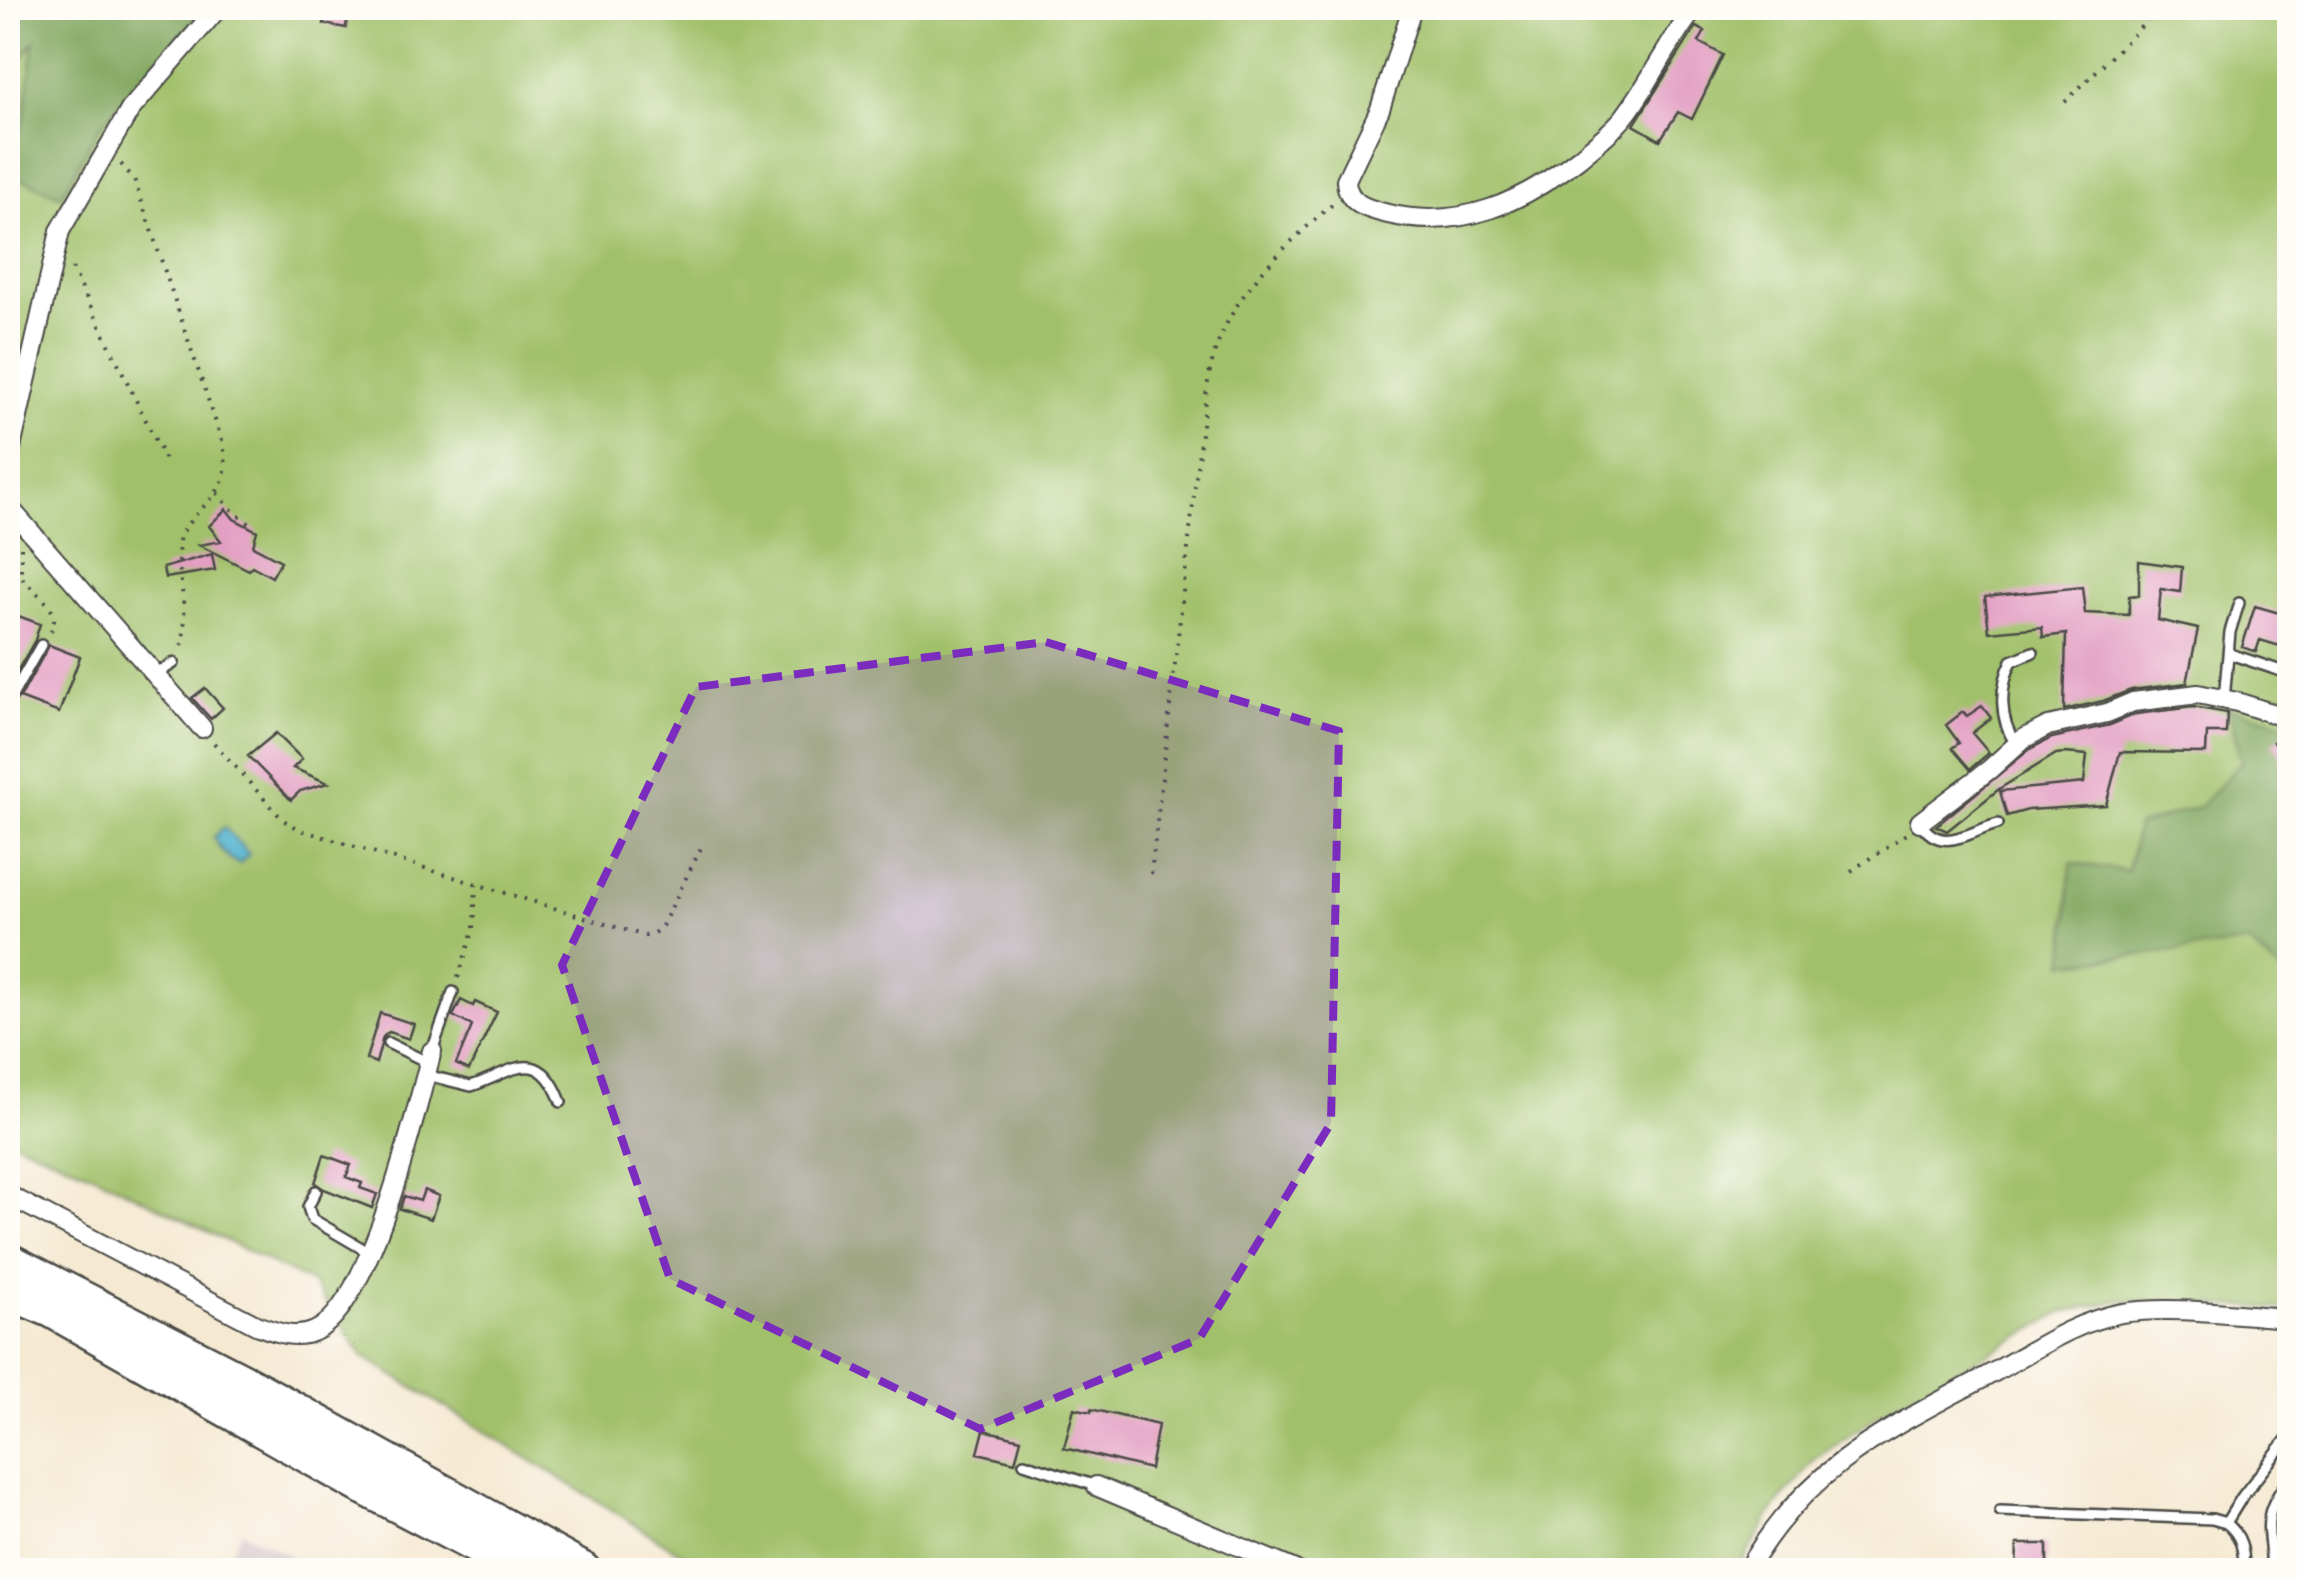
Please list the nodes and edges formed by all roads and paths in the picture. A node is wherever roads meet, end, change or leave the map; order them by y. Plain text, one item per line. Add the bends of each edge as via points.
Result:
1 (218, 8) edge
2 (1412, 8) edge
3 (1694, 8) edge
4 (2160, 8) edge
5 (2064, 102) dead end
6 (116, 166) dead end
7 (1346, 192) junction
8 (71, 264) dead end
9 (8, 379) edge
10 (17, 427) junction
11 (8, 461) edge
12 (166, 462) dead end
13 (217, 492) junction
14 (8, 506) edge
15 (22, 525) junction
16 (253, 526) dead end
17 (2238, 603) dead end
18 (41, 644) joint
19 (2033, 652) dead end
20 (2230, 654) junction
21 (174, 664) joint
22 (2290, 674) edge
23 (155, 675) junction
24 (2224, 700) junction
25 (8, 703) edge
26 (2290, 719) edge
27 (202, 728) joint
28 (2016, 744) junction
29 (1920, 822) junction
30 (1998, 824) dead end
31 (703, 844) dead end
32 (1852, 871) dead end
33 (1151, 874) dead end
34 (476, 884) junction
35 (453, 992) joint
36 (388, 1043) dead end
37 (429, 1063) junction
38 (561, 1102) dead end
39 (316, 1190) dead end
40 (8, 1195) edge
41 (370, 1253) junction
42 (8, 1261) edge
43 (8, 1291) edge
44 (2290, 1318) edge
45 (2290, 1435) edge
46 (1024, 1463) dead end
47 (2290, 1478) edge
48 (1096, 1486) joint
49 (2000, 1511) dead end
50 (2226, 1523) junction
51 (524, 1570) edge
52 (582, 1570) edge
53 (1295, 1570) edge
54 (1747, 1570) edge
55 (2244, 1570) edge
56 (2272, 1570) edge

1 - 10 street via 130,110 60,231
2 - 7 street
3 - 7 street via 1617,124 1557,175 1502,207 1475,216 1396,216 1368,209
4 - 5 path
6 - 13 path via 125,165 134,180 222,441 227,474
7 - 33 path via 1256,278 1213,356
8 - 12 path
9 - 10 lane
10 - 11 street
13 - 16 path
13 - 21 path via 180,535 186,626
14 - 15 street
15 - 18 path via 20,576 48,602 54,621
15 - 23 street
17 - 20 lane
18 - 25 lane
19 - 28 lane via 2012,661 2006,678 2005,725
20 - 22 lane
20 - 24 lane
21 - 23 lane
23 - 27 street
24 - 26 street
24 - 28 street via 2198,694 2133,702 2048,726
27 - 34 path via 283,820
28 - 29 street
29 - 30 lane via 1946,841
29 - 32 path
31 - 34 path via 662,926 645,936
34 - 35 path via 474,928
35 - 37 lane
36 - 37 lane
37 - 38 lane via 472,1086 522,1066 550,1079
37 - 41 street
39 - 41 lane via 308,1208 312,1219
40 - 41 street via 256,1326 287,1336 314,1332 338,1316
42 - 52 highway via 240,1380
43 - 51 highway
44 - 54 street via 2127,1312 2073,1329 1844,1457 1770,1530
45 - 50 lane
46 - 48 lane
47 - 56 lane via 2268,1515
48 - 53 street
49 - 50 lane
50 - 55 lane via 2242,1544

